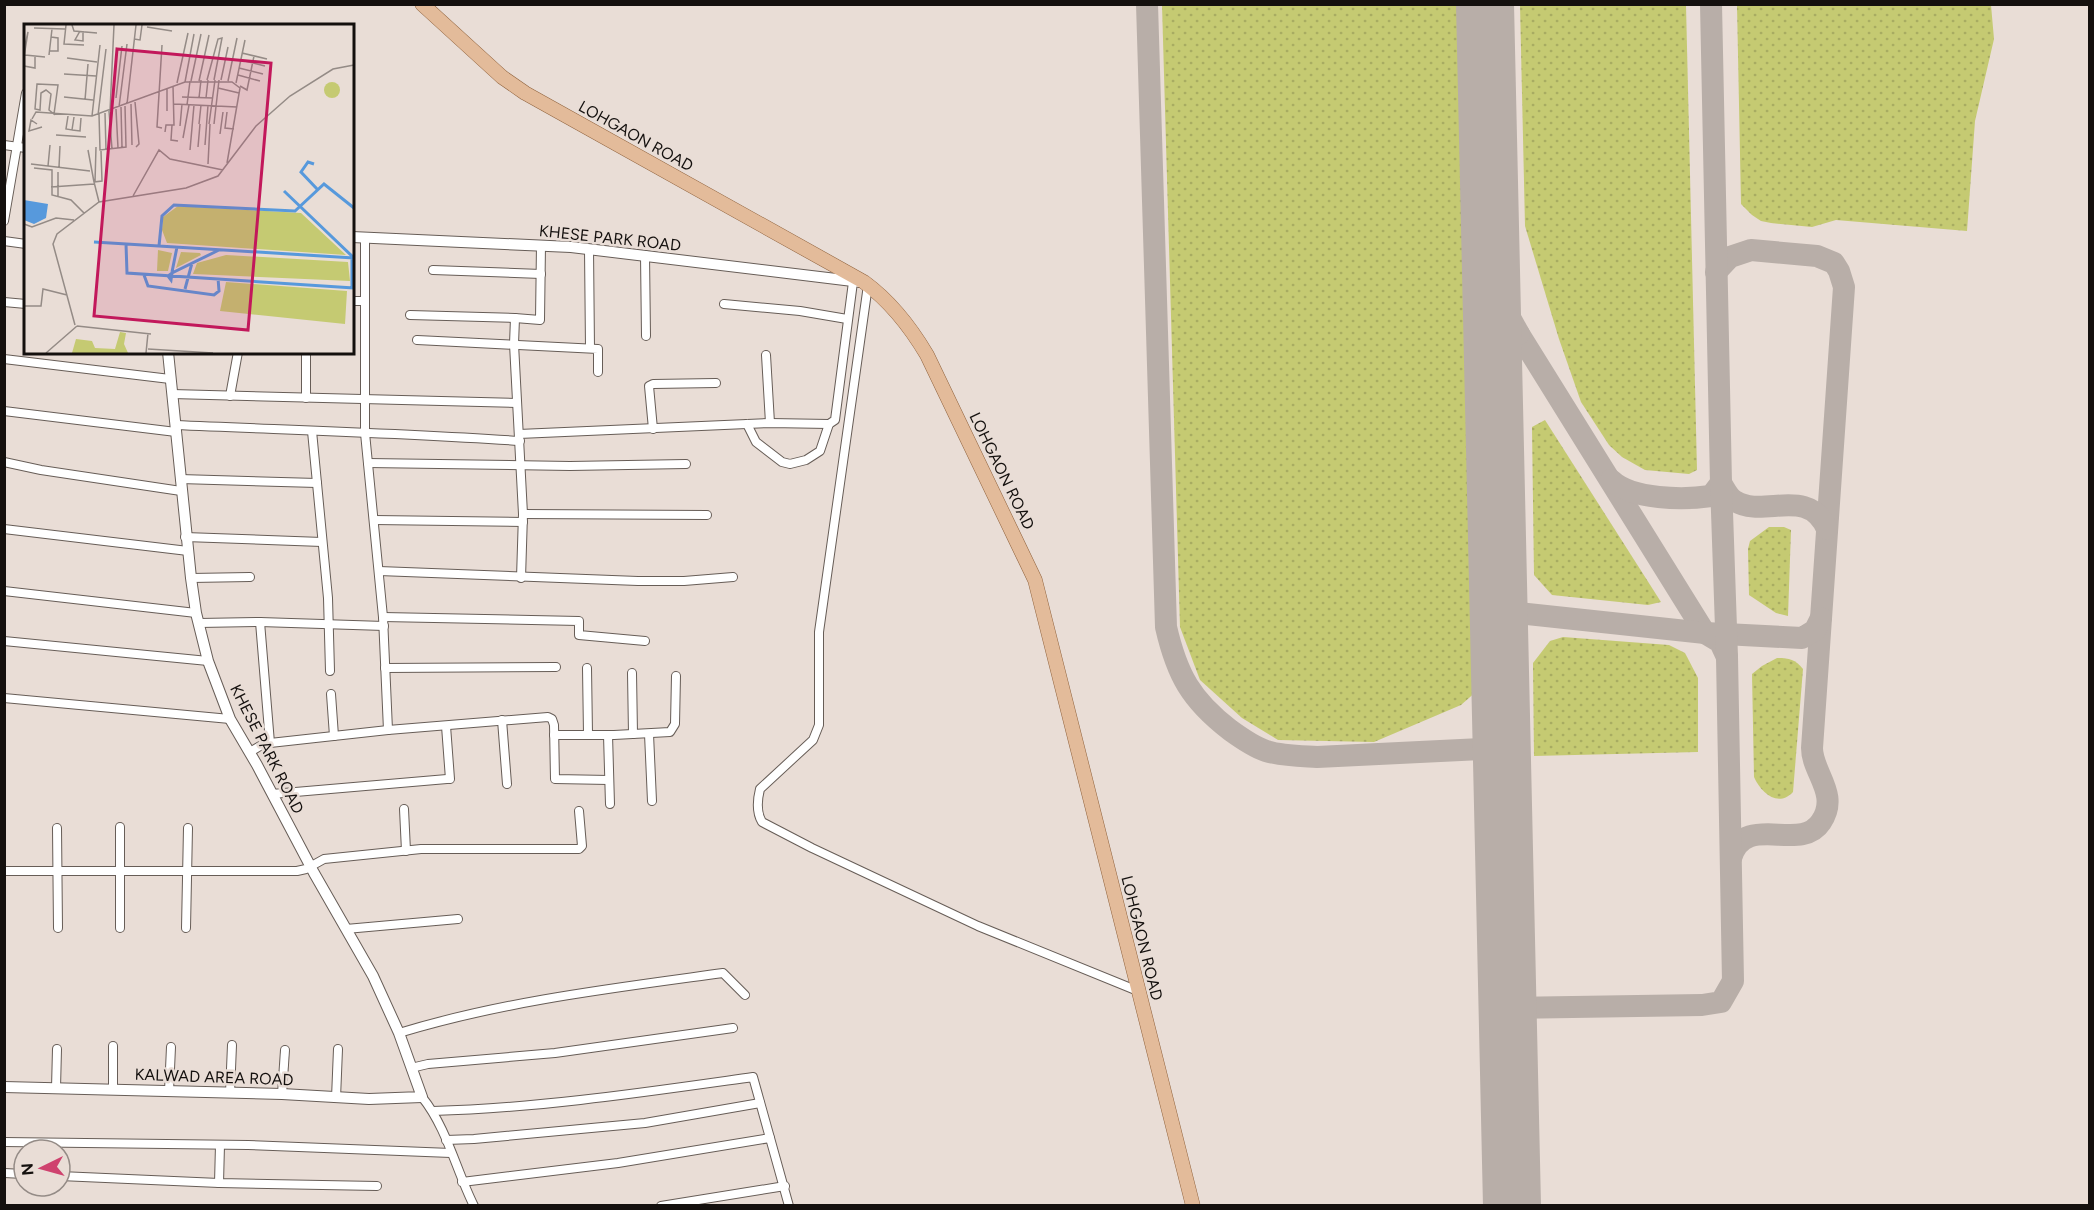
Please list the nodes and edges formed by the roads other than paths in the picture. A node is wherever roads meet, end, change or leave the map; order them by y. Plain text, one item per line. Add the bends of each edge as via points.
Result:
1 (422, 4) edge
2 (24, 120) edge
3 (4, 145) edge
4 (22, 148) edge
5 (4, 221) edge
6 (354, 237) edge
7 (364, 238) junction
8 (4, 241) edge
9 (24, 244) edge
10 (540, 245) junction
11 (589, 249) junction
12 (645, 255) junction
13 (433, 270) dead end
14 (541, 274) junction
15 (862, 283) junction
16 (354, 301) edge
17 (364, 301) junction
18 (4, 302) edge
19 (24, 304) edge
20 (724, 304) dead end
21 (410, 315) dead end
22 (515, 318) junction
23 (848, 319) junction
24 (646, 336) dead end
25 (417, 340) dead end
26 (514, 344) junction
27 (590, 348) junction
28 (168, 354) edge
29 (238, 354) edge
30 (306, 354) edge
31 (766, 355) dead end
32 (4, 359) edge
33 (598, 372) dead end
34 (170, 379) junction
35 (716, 384) dead end
36 (172, 394) junction
37 (230, 396) junction
38 (306, 398) junction
39 (363, 399) junction
40 (517, 403) junction
41 (4, 411) edge
42 (770, 423) junction
43 (747, 424) junction
44 (829, 424) junction
45 (176, 428) junction
46 (653, 429) junction
47 (312, 431) junction
48 (365, 433) junction
49 (519, 438) junction
50 (4, 462) edge
51 (368, 463) junction
52 (686, 464) dead end
53 (520, 465) junction
54 (180, 479) junction
55 (317, 483) junction
56 (181, 491) junction
57 (707, 515) dead end
58 (523, 518) junction
59 (375, 520) junction
60 (4, 529) edge
61 (185, 537) junction
62 (322, 542) junction
63 (188, 551) junction
64 (380, 571) junction
65 (733, 576) dead end
66 (250, 577) dead end
67 (191, 578) junction
68 (520, 578) junction
69 (4, 591) edge
70 (197, 618) junction
71 (383, 621) junction
72 (260, 622) junction
73 (329, 623) junction
74 (4, 641) edge
75 (645, 641) dead end
76 (208, 661) junction
77 (556, 667) dead end
78 (386, 668) junction
79 (587, 668) dead end
80 (330, 670) dead end
81 (632, 673) dead end
82 (676, 676) dead end
83 (331, 694) dead end
84 (4, 698) edge
85 (230, 719) junction
86 (502, 720) junction
87 (446, 726) junction
88 (387, 730) junction
89 (588, 734) junction
90 (633, 734) junction
91 (649, 734) junction
92 (554, 735) junction
93 (608, 735) junction
94 (334, 736) junction
95 (270, 743) junction
96 (250, 752) junction
97 (609, 780) junction
98 (507, 784) dead end
99 (272, 794) junction
100 (652, 801) dead end
101 (610, 804) dead end
102 (404, 809) dead end
103 (579, 811) dead end
104 (120, 827) dead end
105 (57, 828) dead end
106 (188, 828) dead end
107 (406, 851) junction
108 (311, 865) junction
109 (4, 871) edge
110 (187, 871) junction
111 (57, 872) junction
112 (120, 872) junction
113 (458, 919) dead end
114 (120, 927) dead end
115 (58, 928) dead end
116 (186, 928) dead end
117 (346, 928) junction
118 (1138, 991) junction
119 (745, 995) dead end
120 (733, 1028) dead end
121 (399, 1033) junction
122 (232, 1045) dead end
123 (113, 1046) dead end
124 (171, 1047) dead end
125 (57, 1049) dead end
126 (338, 1049) dead end
127 (285, 1050) dead end
128 (411, 1068) junction
129 (4, 1087) edge
130 (56, 1088) junction
131 (113, 1089) junction
132 (169, 1091) junction
133 (230, 1093) junction
134 (282, 1094) junction
135 (422, 1097) junction
136 (336, 1098) junction
137 (760, 1103) junction
138 (433, 1111) junction
139 (770, 1138) junction
140 (446, 1140) junction
141 (4, 1142) edge
142 (220, 1145) junction
143 (451, 1153) junction
144 (72, 1177) edge
145 (462, 1182) junction
146 (219, 1183) junction
147 (377, 1186) dead end
148 (785, 1186) junction
149 (474, 1206) edge
150 (661, 1206) edge
151 (789, 1206) edge
152 (1193, 1206) edge

1 - 15 main road, LOHGAON ROAD via 525,93
2 - 4 street
3 - 4 street
4 - 5 street
6 - 7 street, KHESE PARK ROAD
7 - 10 street, KHESE PARK ROAD
7 - 17 street
8 - 9 street
10 - 11 street, KHESE PARK ROAD
10 - 14 street
11 - 12 street, KHESE PARK ROAD
11 - 27 street
12 - 15 street, KHESE PARK ROAD
12 - 24 street
13 - 14 street
14 - 22 street via 540,320
15 - 23 street
15 - 118 main road, LOHGAON ROAD via 896,312 916,336 1035,580
15 - 118 street via 819,632 819,725 813,740 760,789 758,815 762,822 812,848 968,921
16 - 17 street
17 - 39 street
18 - 19 street
20 - 23 street
21 - 22 street
22 - 26 street
23 - 44 street via 835,420
25 - 26 street
26 - 27 street
26 - 40 street
27 - 33 street via 598,349
28 - 34 street, KHESE PARK ROAD
29 - 37 street
30 - 38 street
31 - 42 street
32 - 34 street
34 - 36 street, KHESE PARK ROAD
35 - 46 street via 649,386
36 - 37 street
36 - 45 street, KHESE PARK ROAD
37 - 38 street
38 - 39 street
39 - 40 street
39 - 48 street
40 - 49 street
41 - 45 street
42 - 43 street
42 - 44 street
43 - 44 street via 756,442 790,464 820,451
43 - 46 street
45 - 47 street
45 - 54 street, KHESE PARK ROAD
46 - 49 street
47 - 48 street
47 - 55 street
48 - 49 street
48 - 51 street
49 - 53 street
50 - 56 street
51 - 53 street
51 - 59 street
52 - 53 street
53 - 58 street
54 - 55 street
54 - 56 street, KHESE PARK ROAD
55 - 62 street
56 - 61 street, KHESE PARK ROAD
57 - 58 street
58 - 59 street
58 - 68 street
59 - 64 street
60 - 63 street
61 - 62 street
61 - 63 street, KHESE PARK ROAD
62 - 73 street
63 - 67 street, KHESE PARK ROAD
64 - 68 street
64 - 71 street
65 - 68 street via 684,581
66 - 67 street
67 - 70 street, KHESE PARK ROAD
69 - 70 street
70 - 72 street
70 - 76 street, KHESE PARK ROAD
71 - 73 street
71 - 75 street via 579,621 579,634
71 - 78 street
72 - 73 street
72 - 95 street
73 - 80 street
74 - 76 street
76 - 85 street, KHESE PARK ROAD
77 - 78 street
78 - 88 street
79 - 89 street
81 - 90 street
82 - 91 street via 674,729
83 - 94 street
84 - 85 street
85 - 96 street, KHESE PARK ROAD
86 - 87 street
86 - 92 street via 548,717 552,719
86 - 98 street
87 - 88 street
87 - 99 street via 449,779
88 - 94 street
89 - 92 street
89 - 93 street
90 - 91 street
90 - 93 street
91 - 100 street
92 - 97 street via 555,779
93 - 97 street
94 - 95 street
95 - 96 street
96 - 99 street, KHESE PARK ROAD
97 - 101 street
99 - 108 street, KHESE PARK ROAD
102 - 107 street
103 - 107 street via 579,849
104 - 112 street
105 - 111 street
106 - 110 street
107 - 108 street via 324,859
108 - 110 street via 297,871
108 - 117 street, KHESE PARK ROAD
109 - 111 street
110 - 112 street
110 - 116 street
111 - 112 street
111 - 115 street
112 - 114 street
113 - 117 street
117 - 121 street, KHESE PARK ROAD
118 - 152 main road, LOHGAON ROAD
119 - 121 street via 723,974 519,1003
120 - 128 street
121 - 128 street, KHESE PARK ROAD
122 - 133 street
123 - 131 street
124 - 132 street
125 - 130 street
126 - 136 street
127 - 134 street
128 - 135 street, KHESE PARK ROAD
129 - 130 street, KALWAD AREA ROAD
130 - 131 street, KALWAD AREA ROAD
131 - 132 street, KALWAD AREA ROAD
132 - 133 street, KALWAD AREA ROAD
133 - 134 street, KALWAD AREA ROAD
134 - 136 street, KALWAD AREA ROAD
135 - 136 street, KALWAD AREA ROAD
135 - 138 street
137 - 138 street via 753,1077 577,1101
137 - 139 street
137 - 140 street via 645,1122
138 - 140 street
139 - 145 street via 618,1163
139 - 148 street
140 - 143 street
141 - 142 street
142 - 143 street
142 - 146 street
143 - 145 street
144 - 146 street
145 - 149 street
146 - 147 street
148 - 150 street
148 - 151 street

